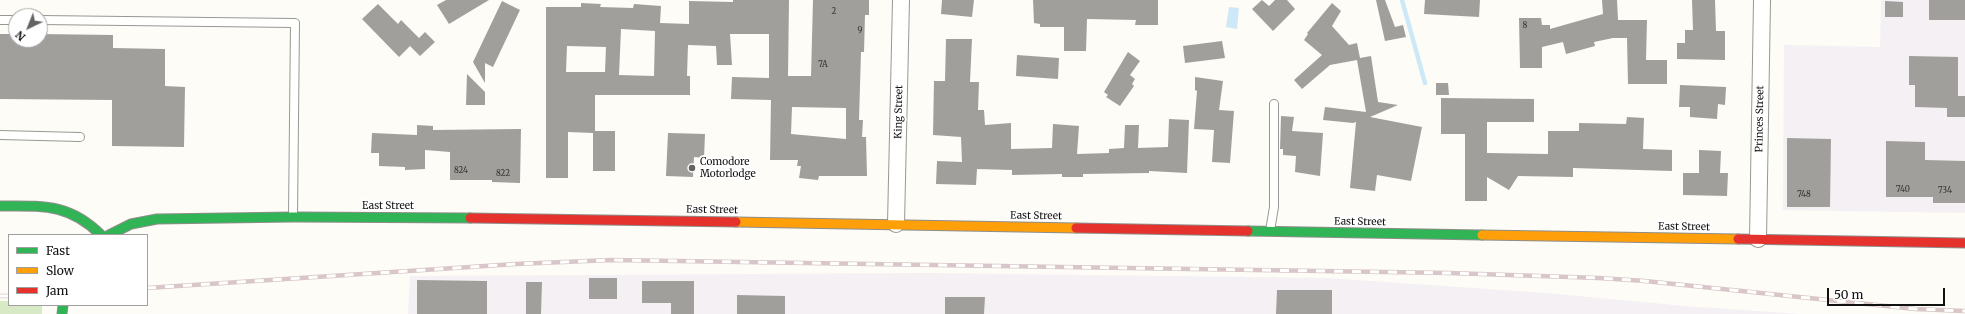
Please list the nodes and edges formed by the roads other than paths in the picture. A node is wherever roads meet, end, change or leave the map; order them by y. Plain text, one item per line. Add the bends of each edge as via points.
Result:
1 (901, 0) edge
2 (1762, 0) edge
3 (48, 20) edge
4 (1274, 104) dead end
5 (0, 135) edge
6 (80, 137) dead end
7 (0, 206) edge
8 (293, 216) junction
9 (896, 224) junction
10 (1270, 231) junction
11 (100, 234) edge
12 (111, 234) edge
13 (1758, 239) junction
14 (1965, 242) edge

1 - 9 street, King Street
2 - 13 street, Princes Street
3 - 8 lane via 295,23
4 - 10 lane via 1274,207
5 - 6 lane
7 - 11 main road via 59,208 82,217
8 - 9 main road, East Street
8 - 12 main road, East Street via 157,218 131,224
9 - 10 main road, East Street
10 - 13 main road, East Street
13 - 14 main road, East Street

